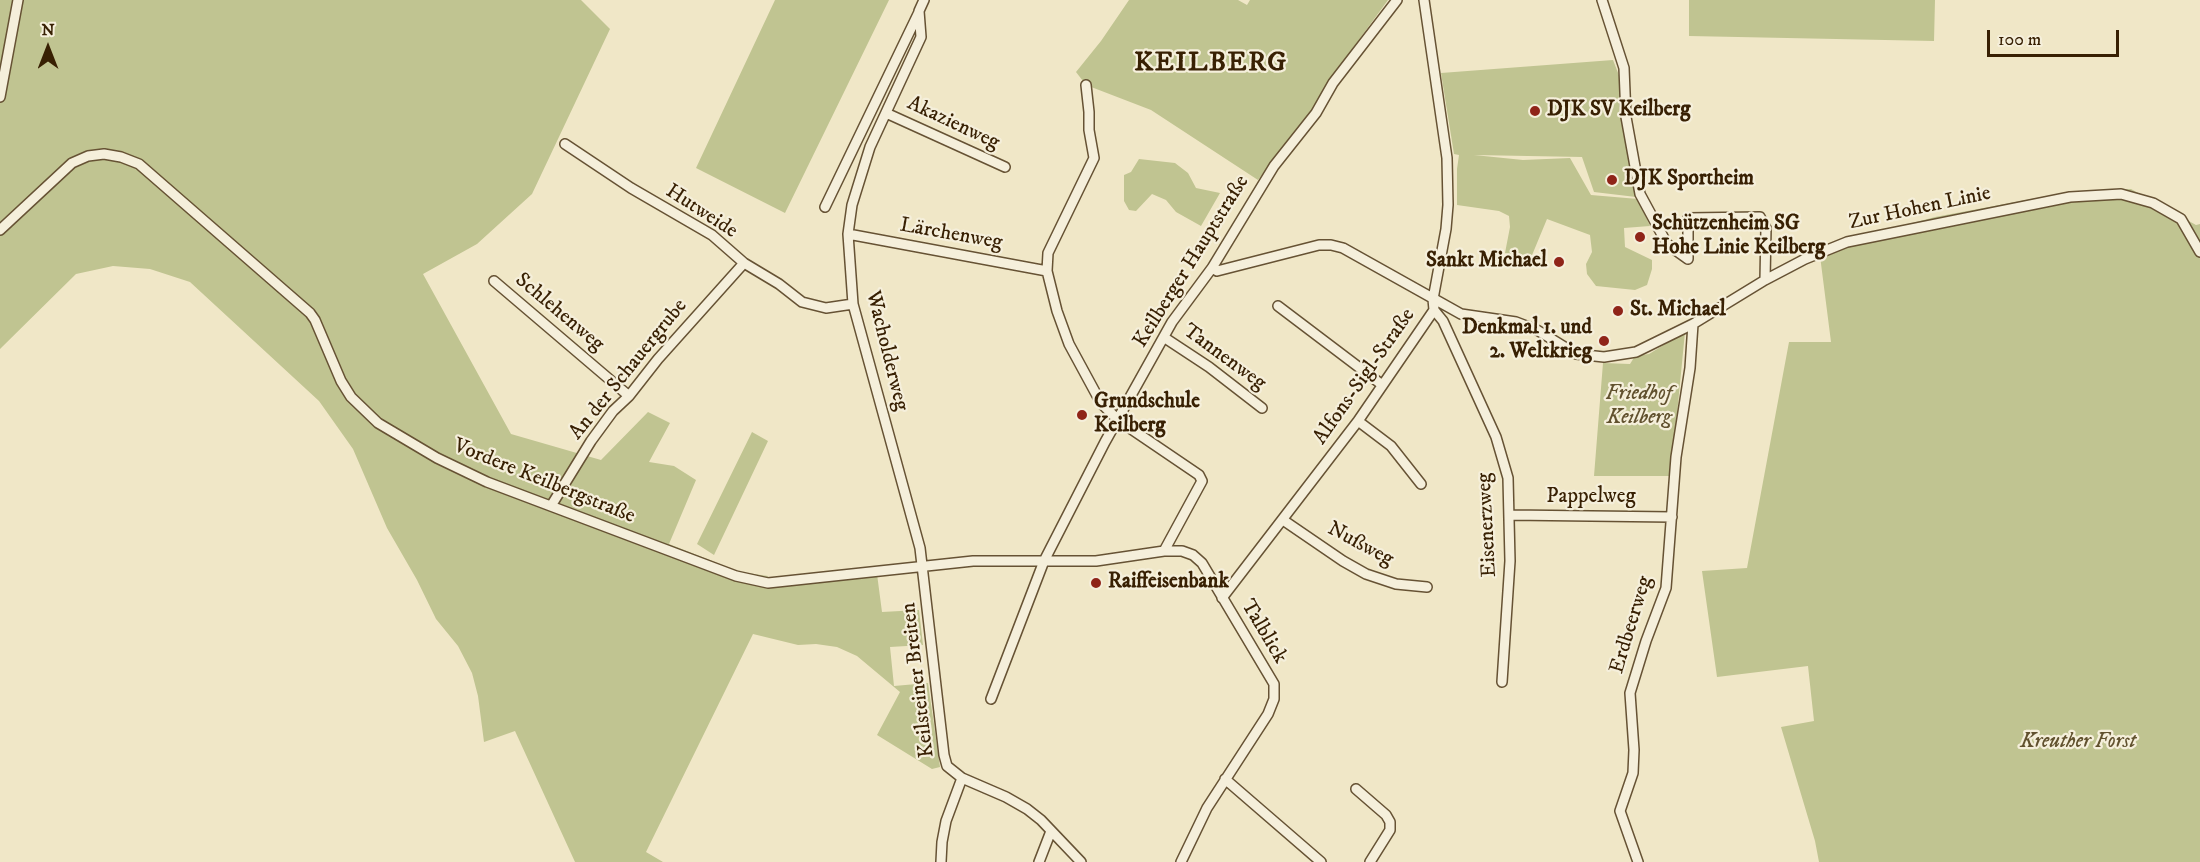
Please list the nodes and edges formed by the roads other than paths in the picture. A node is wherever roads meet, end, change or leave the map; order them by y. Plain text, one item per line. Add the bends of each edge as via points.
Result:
1 (18, 0) edge
2 (924, 0) edge
3 (1397, 0) edge
4 (1424, 0) edge
5 (1602, 0) edge
6 (919, 11) junction
7 (1086, 85) dead end
8 (0, 97) edge
9 (886, 113) junction
10 (565, 144) dead end
11 (1005, 167) dead end
12 (825, 207) dead end
13 (0, 230) edge
14 (848, 234) junction
15 (2200, 252) edge
16 (744, 263) junction
17 (1212, 268) junction
18 (1047, 271) junction
19 (1765, 280) junction
20 (494, 281) dead end
21 (1433, 299) junction
22 (853, 304) junction
23 (1278, 306) dead end
24 (1434, 310) junction
25 (1693, 324) junction
26 (1164, 338) junction
27 (1382, 384) junction
28 (629, 396) junction
29 (1262, 408) dead end
30 (1118, 420) junction
31 (1358, 421) junction
32 (1421, 484) dead end
33 (551, 506) junction
34 (1510, 515) junction
35 (1672, 517) junction
36 (1283, 520) junction
37 (1164, 551) junction
38 (1044, 561) junction
39 (924, 566) junction
40 (1427, 587) dead end
41 (1222, 598) junction
42 (1502, 682) dead end
43 (991, 699) dead end
44 (962, 778) junction
45 (1226, 779) junction
46 (1356, 789) dead end
47 (1051, 831) junction
48 (941, 862) edge
49 (1039, 862) edge
50 (1081, 862) edge
51 (1181, 862) edge
52 (1321, 862) edge
53 (1370, 862) edge
54 (1638, 862) edge

1 - 8 street
2 - 6 street, Wacholderweg
3 - 17 street, Keilberger Hauptstraße via 1274,166
4 - 21 street, Alfons-Sigl-Straße via 1448,182 1446,234
5 - 19 street via 1624,68 1626,117 1640,194 1667,244 1688,260 1688,218 1760,217 1766,228
6 - 9 street, Wacholderweg via 921,36
6 - 12 street, Wacholderweg
7 - 18 street via 1094,158 1048,253
9 - 11 street, Akazienweg
9 - 14 street, Wacholderweg via 857,183
10 - 16 street, Hutweide via 712,235
13 - 33 street, Vordere Keilbergstraße via 72,163 104,154 139,164 310,313 341,381 351,397 378,423 487,482
14 - 18 street, Lärchenweg
14 - 22 street, Wacholderweg
15 - 19 street, Zur Hohen Linie via 2181,219 2153,203 2121,194 2070,197 1847,242
16 - 22 street, Hutweide via 802,302 826,308
16 - 28 street, An der Schauergrube
17 - 21 street, Zur Hohen Linie via 1217,271 1330,245 1343,248
17 - 26 street, Keilberger Hauptstraße
18 - 30 street via 1069,344 1101,403
19 - 25 street, Zur Hohen Linie
20 - 28 street, Schlehenweg
21 - 24 street, Alfons-Sigl-Straße
21 - 25 street, Zur Hohen Linie via 1461,314 1516,322 1537,330 1576,354 1604,357 1636,351
22 - 39 street, Wacholderweg
23 - 27 street
24 - 27 street, Alfons-Sigl-Straße
24 - 34 street, Eisenerzweg via 1443,321 1496,437 1508,477
25 - 35 street, Erdbeerweg
26 - 29 street, Tannenweg
26 - 30 street, Keilberger Hauptstraße
27 - 31 street, Alfons-Sigl-Straße
28 - 33 street, An der Schauergrube via 591,441
30 - 37 street via 1199,475 1202,481
30 - 38 street, Keilberger Hauptstraße
31 - 32 street via 1391,446
31 - 36 street, Alfons-Sigl-Straße
33 - 39 street, Vordere Keilbergstraße via 736,576 768,583
34 - 35 street, Pappelweg
34 - 42 street, Eisenerzweg
35 - 54 street, Erdbeerweg via 1666,588 1630,693 1633,773 1620,811
36 - 40 street, Nußweg via 1366,574 1396,584
36 - 41 street, Alfons-Sigl-Straße
37 - 38 street, Talblick via 1096,561
37 - 41 street, Talblick via 1193,555
38 - 39 street, Vordere Keilbergstraße via 994,560
38 - 43 street, Keilberger Hauptstraße
39 - 44 street, Keilsteiner Breiten via 944,755 947,766
41 - 45 street, Talblick via 1274,684 1268,714
44 - 47 street, Keilsteiner Breiten via 1027,809
44 - 48 street via 946,820
45 - 51 street, Talblick
45 - 52 street
46 - 53 street via 1390,822 1390,830
47 - 49 street
47 - 50 street, Keilsteiner Breiten

